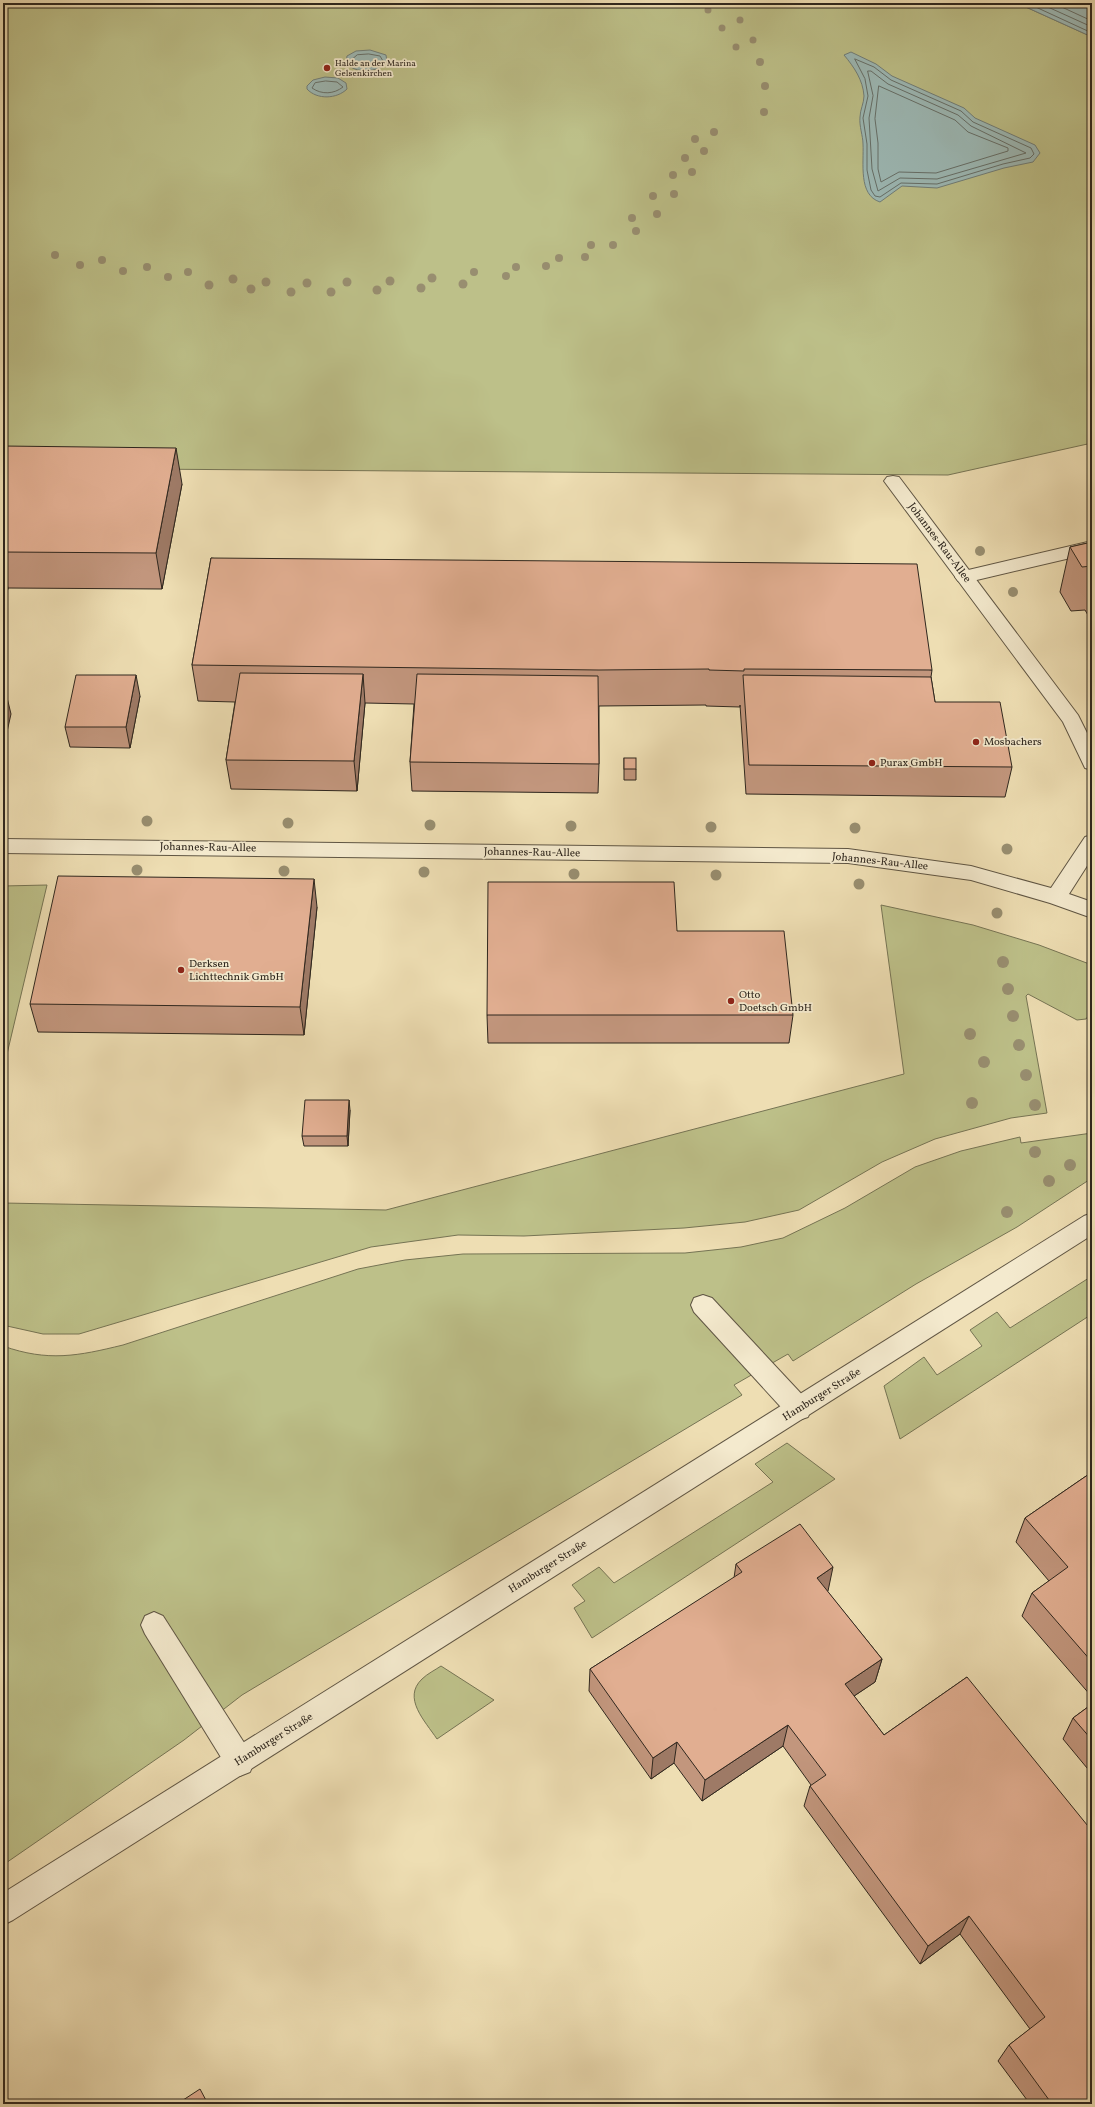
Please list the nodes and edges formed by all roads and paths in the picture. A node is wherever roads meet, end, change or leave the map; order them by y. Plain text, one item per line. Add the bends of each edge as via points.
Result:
1 (893, 481) dead end
2 (1092, 547) edge
3 (964, 577) junction
4 (1092, 763) edge
5 (1092, 842) edge
6 (3, 846) edge
7 (1056, 897) junction
8 (1092, 910) edge
9 (1092, 1223) edge
10 (703, 1305) dead end
11 (799, 1409) junction
12 (154, 1625) dead end
13 (240, 1762) junction
14 (3, 1910) edge

1 - 3 street, Johannes-Rau-Allee
2 - 3 street
3 - 4 street, Johannes-Rau-Allee via 1071,720
5 - 7 street
6 - 7 street, Johannes-Rau-Allee via 848,856 970,873
7 - 8 street, Johannes-Rau-Allee
9 - 11 street, Hamburger Straße
10 - 11 street
11 - 13 street, Hamburger Straße
12 - 13 street
13 - 14 street, Hamburger Straße

